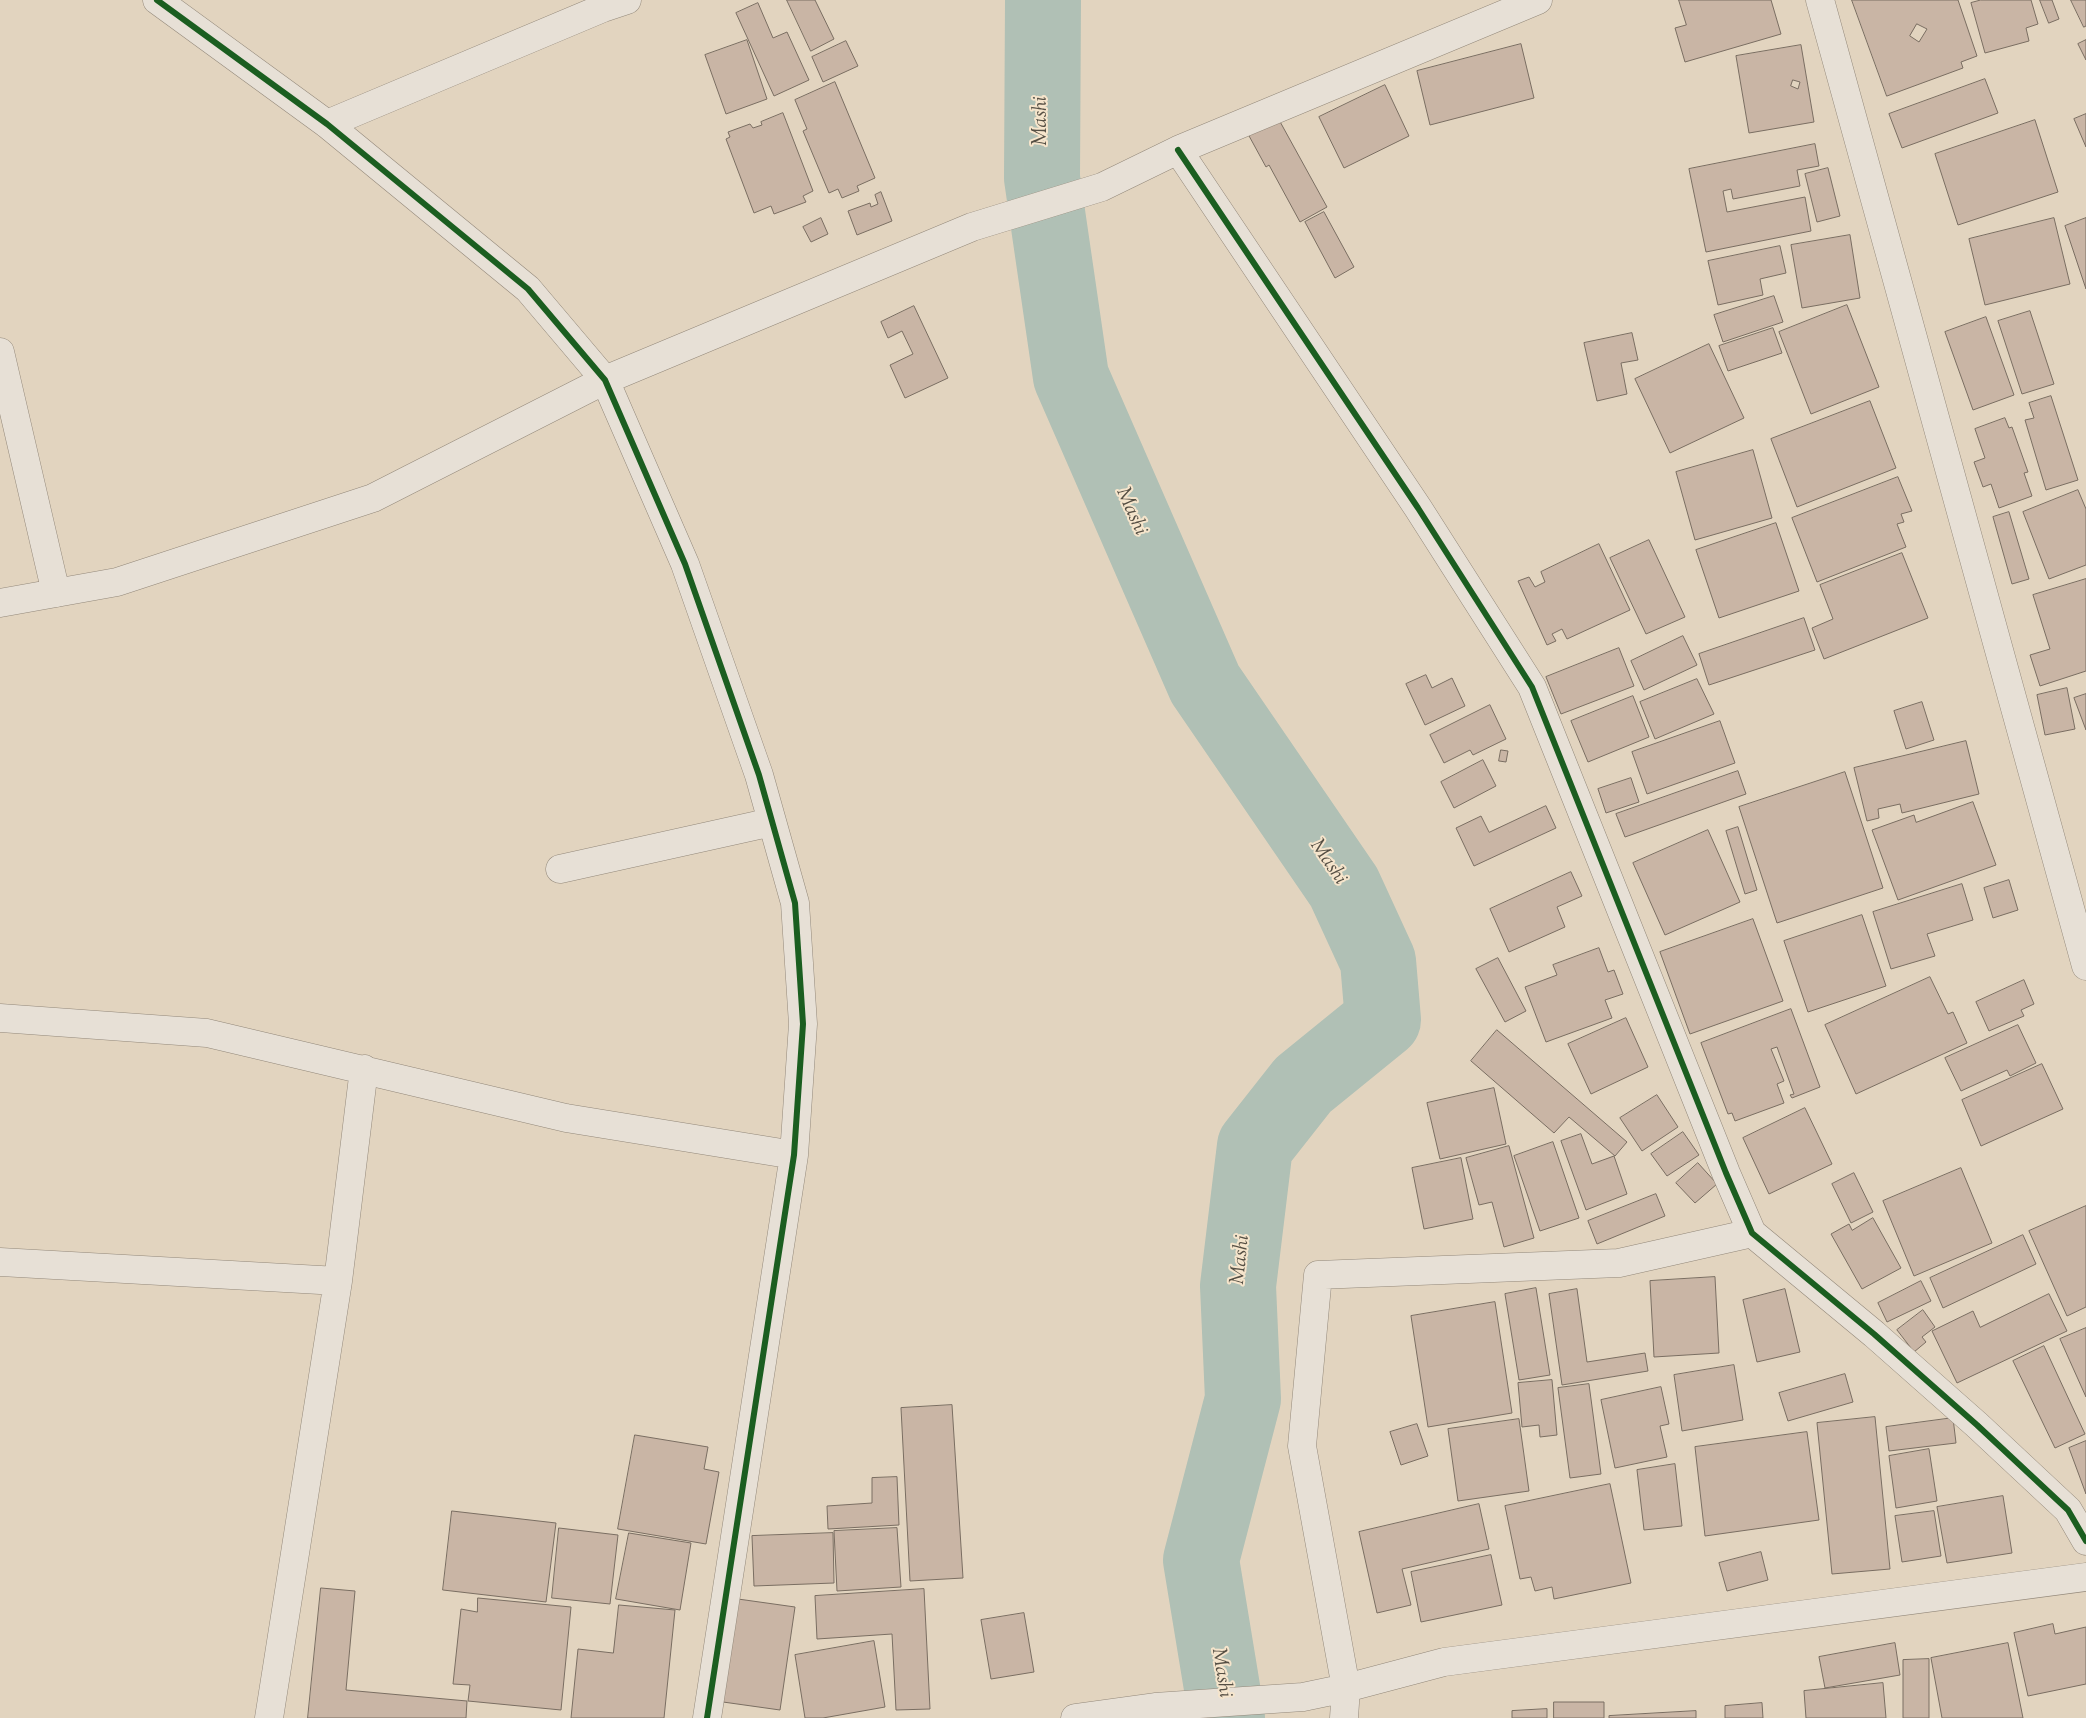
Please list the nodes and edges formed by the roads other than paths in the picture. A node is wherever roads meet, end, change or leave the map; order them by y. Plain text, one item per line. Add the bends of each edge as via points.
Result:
1 (157, 0) edge
2 (628, 0) edge
3 (1538, 0) edge
4 (1820, 0) edge
5 (327, 124) junction
6 (1178, 150) junction
7 (0, 352) edge
8 (605, 380) junction
9 (56, 593) junction
10 (0, 603) edge
11 (772, 822) junction
12 (560, 869) dead end
13 (2086, 966) edge
14 (0, 1018) edge
15 (364, 1069) junction
16 (794, 1155) junction
17 (1752, 1233) junction
18 (0, 1262) edge
19 (338, 1281) junction
20 (2086, 1541) edge
21 (2086, 1577) edge
22 (1346, 1688) junction
23 (269, 1718) edge
24 (707, 1718) edge
25 (1075, 1718) edge
26 (1344, 1718) edge

1 - 5 street
2 - 5 street
3 - 6 street
4 - 13 street
5 - 8 street via 528,289
6 - 8 street via 1102,187 972,227
6 - 17 street via 1413,500 1532,687
7 - 9 street
8 - 9 street via 373,498 117,582
8 - 11 street via 685,564
9 - 10 street
11 - 12 street
11 - 16 street via 795,903 803,1024
14 - 15 street via 207,1033
15 - 16 street via 566,1118
15 - 19 street
16 - 24 street
17 - 20 street via 1874,1334 1977,1426 2068,1510
17 - 22 street via 1619,1263 1318,1275 1302,1446
18 - 19 street
19 - 23 street
21 - 22 street via 1444,1662
22 - 25 street via 1302,1697 1155,1706
22 - 26 street

